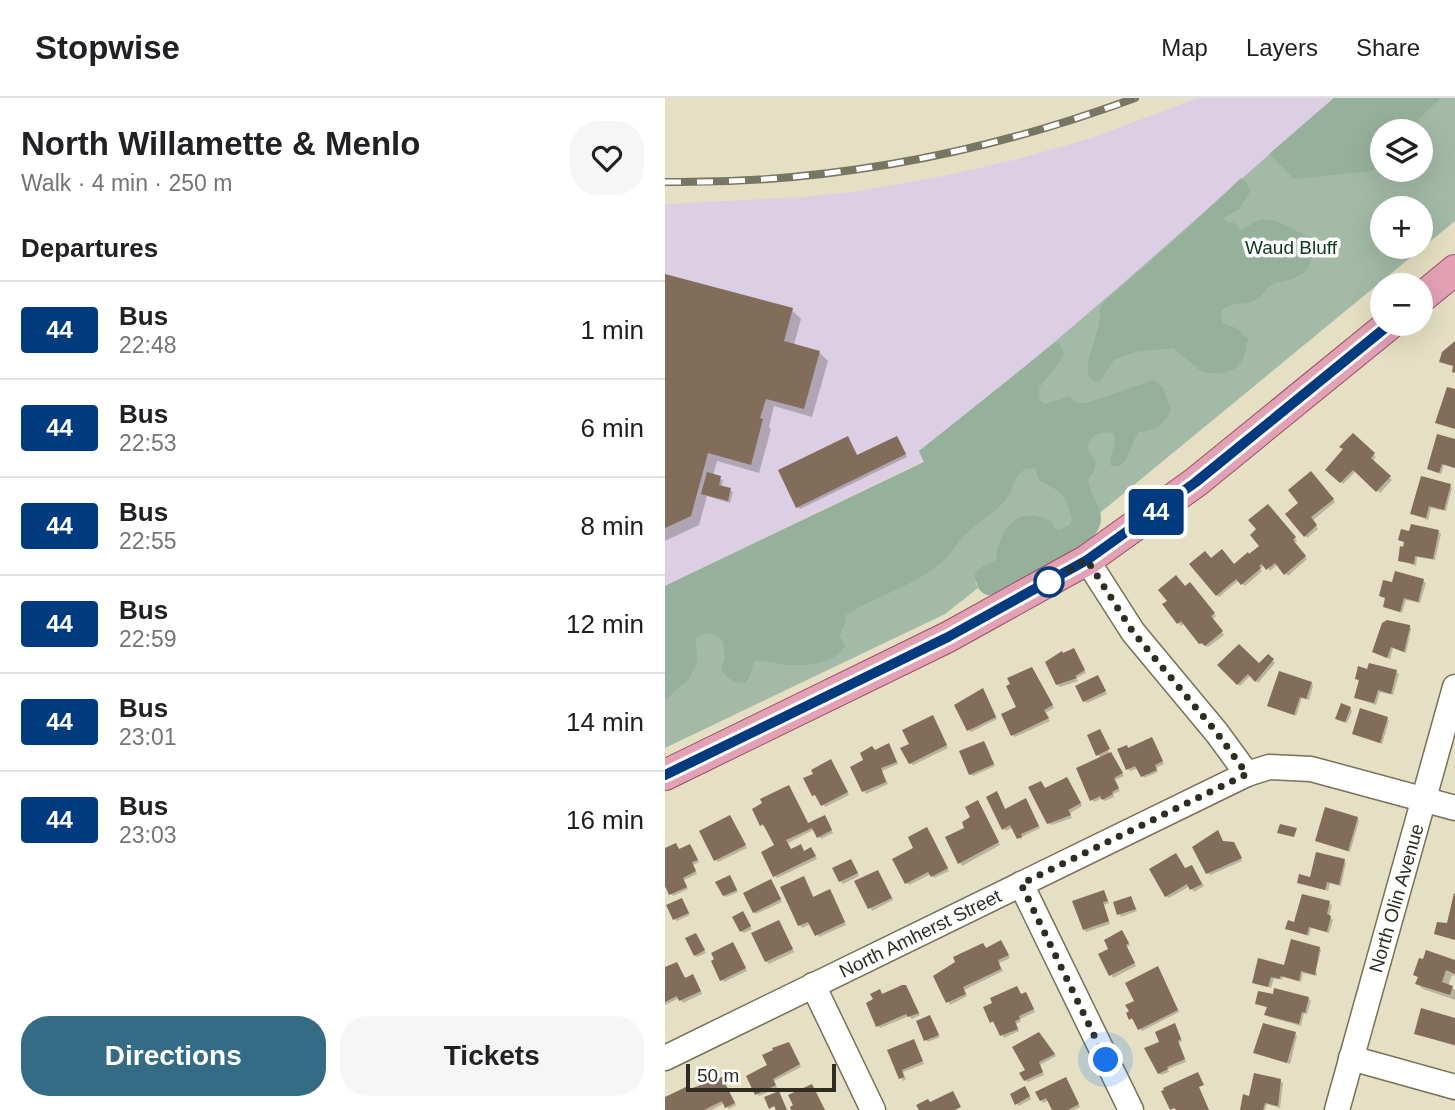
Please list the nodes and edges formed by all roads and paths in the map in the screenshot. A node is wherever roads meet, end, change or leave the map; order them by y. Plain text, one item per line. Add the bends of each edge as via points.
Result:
1 (1455, 270) edge
2 (1433, 288) edge
3 (1375, 336) edge
4 (1087, 560) junction
5 (1455, 687) edge
6 (1247, 774) junction
7 (665, 775) edge
8 (1424, 799) junction
9 (1455, 808) edge
10 (1021, 884) junction
11 (813, 985) junction
12 (665, 1058) edge
13 (1351, 1058) junction
14 (1455, 1087) edge
15 (873, 1110) edge
16 (1131, 1110) edge
17 (1337, 1110) edge

1 - 2 main road
3 - 4 main road via 1196,482
4 - 6 street via 1133,632
4 - 7 main road via 948,637
5 - 8 street, North Olin Avenue
6 - 8 street, North Amherst Street via 1269,767 1311,769
6 - 10 street, North Amherst Street
8 - 9 street, North Amherst Street
8 - 13 street, North Olin Avenue
10 - 11 street, North Amherst Street
10 - 16 street
11 - 12 street, North Amherst Street
11 - 15 street
13 - 14 street
13 - 17 street, North Olin Avenue

